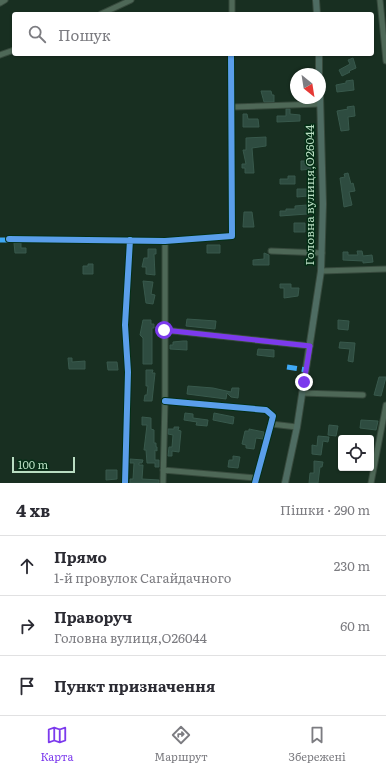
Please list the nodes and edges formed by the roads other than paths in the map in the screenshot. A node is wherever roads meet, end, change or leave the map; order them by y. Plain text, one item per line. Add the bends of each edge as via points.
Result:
1 (5, 0) edge
2 (131, 0) edge
3 (232, 0) edge
4 (316, 0) edge
5 (380, 0) edge
6 (0, 3) edge
7 (106, 12) edge
8 (232, 12) edge
9 (317, 12) edge
10 (12, 51) edge
11 (0, 55) edge
12 (231, 56) edge
13 (318, 56) edge
14 (386, 61) edge
15 (319, 68) edge
16 (320, 104) joint
17 (233, 107) junction
18 (10, 239) dead end
19 (130, 240) junction
20 (166, 241) junction
21 (270, 251) dead end
22 (322, 253) junction
23 (386, 269) edge
24 (321, 271) junction
25 (164, 330) junction
26 (310, 346) junction
27 (302, 393) junction
28 (363, 395) dead end
29 (165, 401) junction
30 (386, 405) edge
31 (271, 424) junction
32 (297, 428) junction
33 (163, 470) junction
34 (255, 480) edge
35 (125, 483) edge
36 (163, 483) edge
37 (285, 483) edge
38 (371, 483) edge

1 - 6 street
2 - 7 street
3 - 8 street
4 - 9 main road
5 - 14 street
10 - 11 street
12 - 17 street
13 - 15 main road
16 - 17 street
16 - 22 main road, Головна вулиця,О26044
17 - 20 street via 232,236
18 - 19 street
19 - 20 street
19 - 35 street via 125,325 128,372
20 - 25 street
21 - 22 street
22 - 24 main road, Головна вулиця,О26044
23 - 24 street
24 - 26 main road, Головна вулиця,О26044
25 - 26 street
25 - 29 street
26 - 27 main road, Головна вулиця,О26044
27 - 28 street
27 - 32 main road, Головна вулиця,О26044
29 - 31 street via 266,410 273,416
29 - 33 street
30 - 38 street
31 - 32 street
31 - 34 street
32 - 37 main road, Головна вулиця,О26044
33 - 34 street
33 - 36 street

